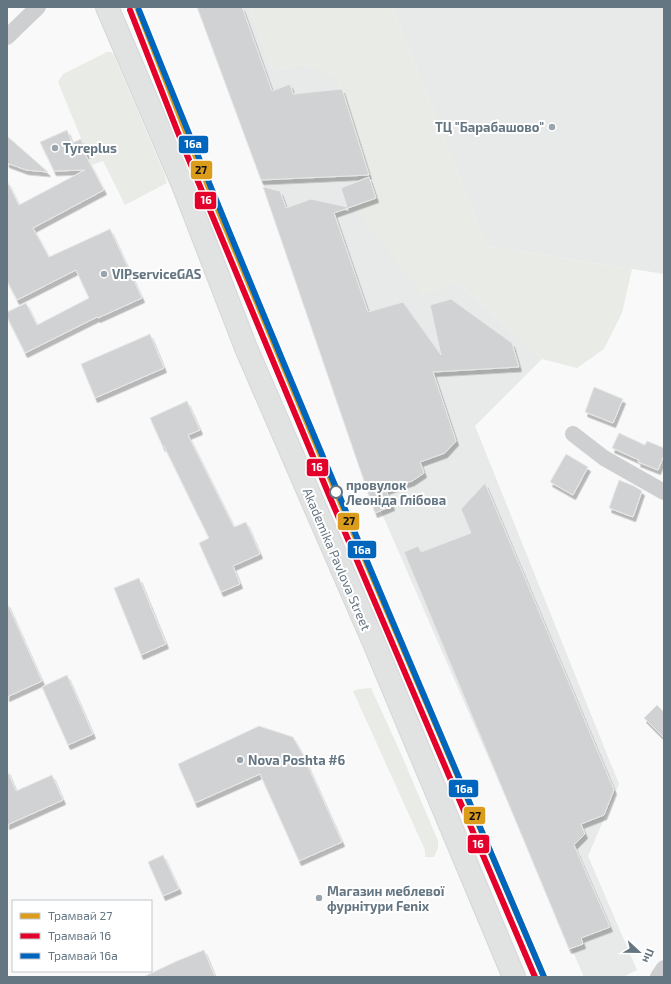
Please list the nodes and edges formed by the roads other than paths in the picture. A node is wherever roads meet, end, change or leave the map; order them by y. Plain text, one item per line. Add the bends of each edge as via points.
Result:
1 (38, 7) edge
2 (107, 7) edge
3 (7, 36) edge
4 (573, 434) dead end
5 (664, 492) edge
6 (664, 968) edge
7 (514, 977) edge
8 (658, 977) edge

1 - 3 street
2 - 7 main road, Akademika Pavlova Street via 183,185 246,348
4 - 5 street via 604,458
6 - 8 street

